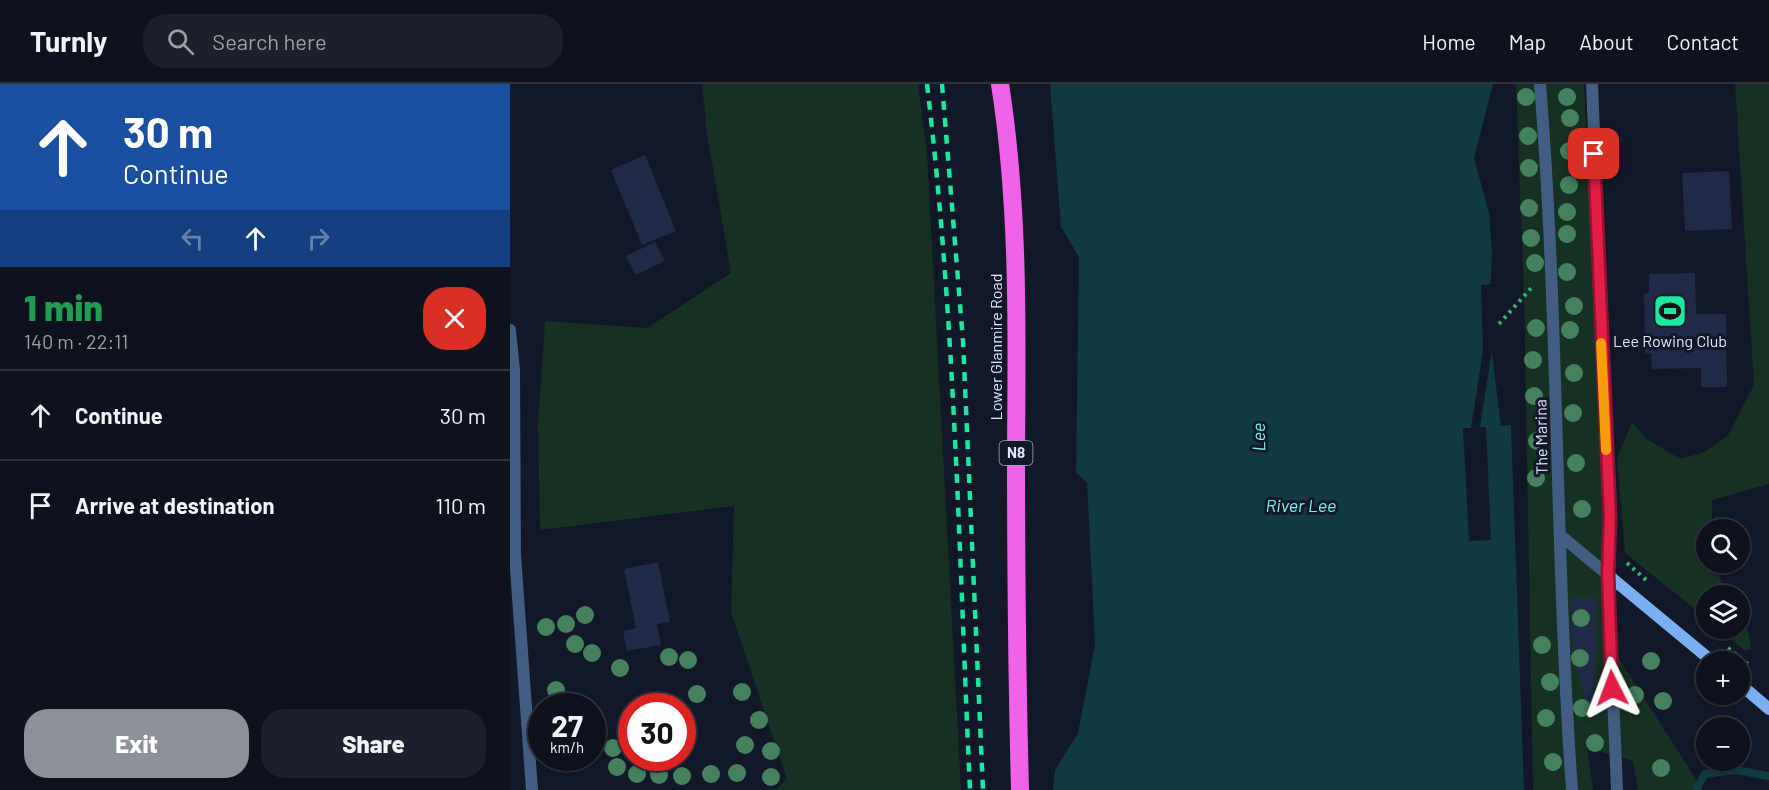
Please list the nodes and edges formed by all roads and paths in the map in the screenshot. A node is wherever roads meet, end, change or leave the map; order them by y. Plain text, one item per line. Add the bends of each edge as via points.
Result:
1 (1000, 84) edge
2 (1540, 84) edge
3 (1592, 84) edge
4 (1552, 262) junction
5 (1499, 324) dead end
6 (510, 330) edge
7 (1560, 535) junction
8 (1608, 574) junction
9 (1700, 651) edge
10 (1750, 693) edge
11 (1769, 709) edge
12 (532, 790) edge
13 (1020, 790) edge
14 (1572, 790) edge
15 (1617, 790) edge

1 - 13 highway, Lower Glanmire Road / N8 via 1010,146 1017,294 1015,660
2 - 4 street, The Marina
3 - 8 street via 1610,517
4 - 5 path
4 - 7 street, The Marina
6 - 12 street via 514,370 515,555
7 - 8 street
7 - 14 street, The Marina
8 - 9 street
8 - 15 street
10 - 11 street

